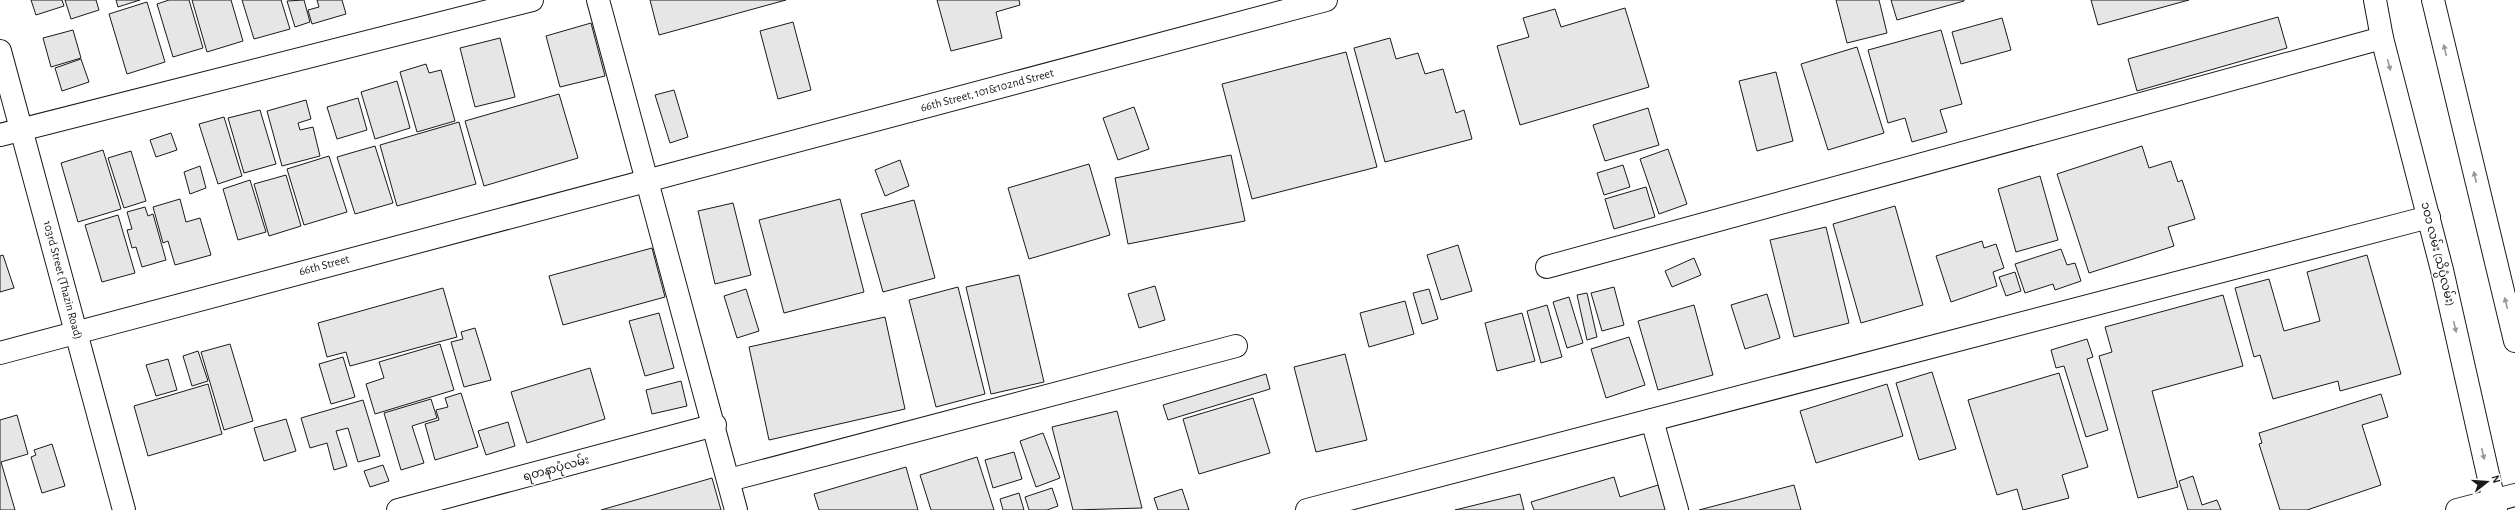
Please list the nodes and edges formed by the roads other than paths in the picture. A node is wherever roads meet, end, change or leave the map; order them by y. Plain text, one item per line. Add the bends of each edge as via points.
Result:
1 (532, 0) edge
2 (598, 0) edge
3 (1326, 0) edge
4 (2375, 0) edge
5 (2433, 0) edge
6 (2382, 38) junction
7 (0, 51) edge
8 (23, 129) junction
9 (0, 135) edge
10 (648, 179) junction
11 (2429, 217) junction
12 (1547, 267) dead end
13 (77, 331) junction
14 (2515, 341) edge
15 (1236, 346) dead end
16 (0, 353) edge
17 (1652, 420) junction
18 (714, 425) junction
19 (729, 480) junction
20 (2515, 495) edge
21 (1373, 502) edge
22 (2495, 505) edge
23 (124, 510) edge
24 (398, 510) edge
25 (736, 510) edge
26 (1307, 510) edge
27 (1677, 510) edge
28 (2457, 510) edge

1 - 8 street
2 - 10 street
3 - 10 street, 66th Street, 101&102nd Street
4 - 6 street, ၁၀၁ လမ်း (သိပ္ပံလမ်း)
14 -> 5 street
6 -> 11 street, ၁၀၁ လမ်း (သိပ္ပံလမ်း)
6 - 12 street
7 - 8 street, 103rd Street (Thazin Road)
8 - 9 street
8 - 13 street, 103rd Street (Thazin Road)
10 - 13 street, 66th Street
10 - 18 street
11 - 17 street
11 -> 22 street, ၁၀၁ လမ်း (သိပ္ပံလမ်း)
13 - 16 street, 66th Street
13 - 23 street, 103rd Street (Thazin Road)
15 - 19 street
17 - 21 street
17 - 27 street
18 - 19 street
18 - 24 street, ရတနာပုံလမ်း
19 - 25 street
20 - 22 street
21 - 26 street
22 - 28 street

